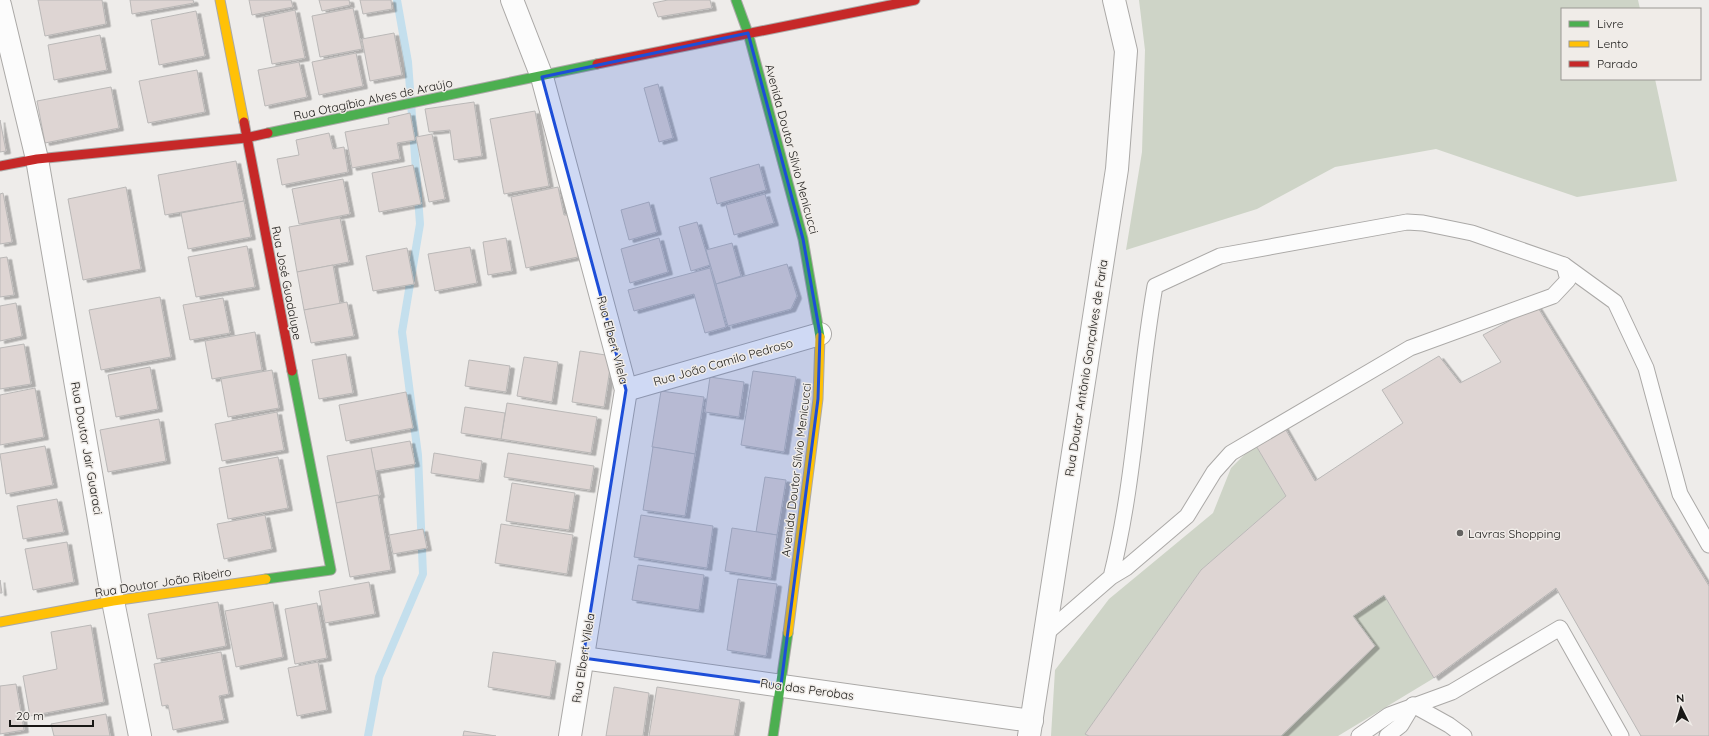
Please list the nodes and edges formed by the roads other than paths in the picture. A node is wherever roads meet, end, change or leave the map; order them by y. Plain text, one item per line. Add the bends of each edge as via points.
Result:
1 (220, 0) edge
2 (512, 0) edge
3 (736, 0) edge
4 (915, 0) edge
5 (1114, 0) edge
6 (0, 5) edge
7 (748, 33) junction
8 (542, 76) junction
9 (246, 138) junction
10 (37, 159) junction
11 (0, 166) edge
12 (1564, 265) junction
13 (820, 334) junction
14 (626, 390) junction
15 (1709, 545) edge
16 (330, 570) joint
17 (1111, 577) junction
18 (113, 602) junction
19 (0, 622) edge
20 (1044, 635) junction
21 (583, 658) junction
22 (781, 685) junction
23 (1413, 706) junction
24 (1030, 729) edge
25 (140, 736) edge
26 (570, 736) edge
27 (773, 736) edge
28 (1359, 736) edge
29 (1387, 736) edge
30 (1464, 736) edge
31 (1621, 736) edge

1 - 9 main road, Rua José Guadalupe
2 - 8 street, Rua Elbert Vilela
3 - 7 main road, Avenida Doutor Sílvio Menicucci
4 - 7 main road, Rua Otagíbio Alves de Araújo
5 - 20 street, Rua Doutor Antônio Gonçalves de Faria via 1126,51 1117,169
6 - 10 street, Rua Doutor Jair Guaraci
7 - 8 main road, Rua Otagíbio Alves de Araújo
7 - 13 main road, Avenida Doutor Sílvio Menicucci via 803,239
8 - 9 main road, Rua Otagíbio Alves de Araújo
8 - 14 street, Rua Elbert Vilela
9 - 10 main road, Rua Otagíbio Alves de Araújo
9 - 16 main road, Rua José Guadalupe
10 - 11 main road, Rua Otagíbio Alves de Araújo
10 - 18 street, Rua Doutor Jair Guaraci
12 - 15 lane via 1615,302 1646,368 1680,494
12 - 17 lane via 1568,280 1553,296 1410,348 1231,453 1214,472 1187,516 1126,568
12 - 17 lane via 1472,233 1407,222 1220,256 1155,286 1121,536
13 - 14 street, Rua João Camilo Pedroso
13 - 22 main road, Avenida Doutor Sílvio Menicucci via 818,399
14 - 21 street, Rua Elbert Vilela
16 - 18 main road, Rua Doutor João Ribeiro
17 - 20 lane
18 - 19 main road, Rua Doutor João Ribeiro
18 - 25 street, Rua Doutor Jair Guaraci
20 - 24 street, Rua Doutor Antônio Gonçalves de Faria
21 - 22 street, Rua das Perobas
21 - 26 street, Rua Elbert Vilela
22 - 24 street, Rua das Perobas
22 - 27 main road, Avenida Doutor Sílvio Menicucci
23 - 28 lane via 1389,715
23 - 29 lane via 1400,725
23 - 30 lane
23 - 31 lane via 1452,692 1560,628

